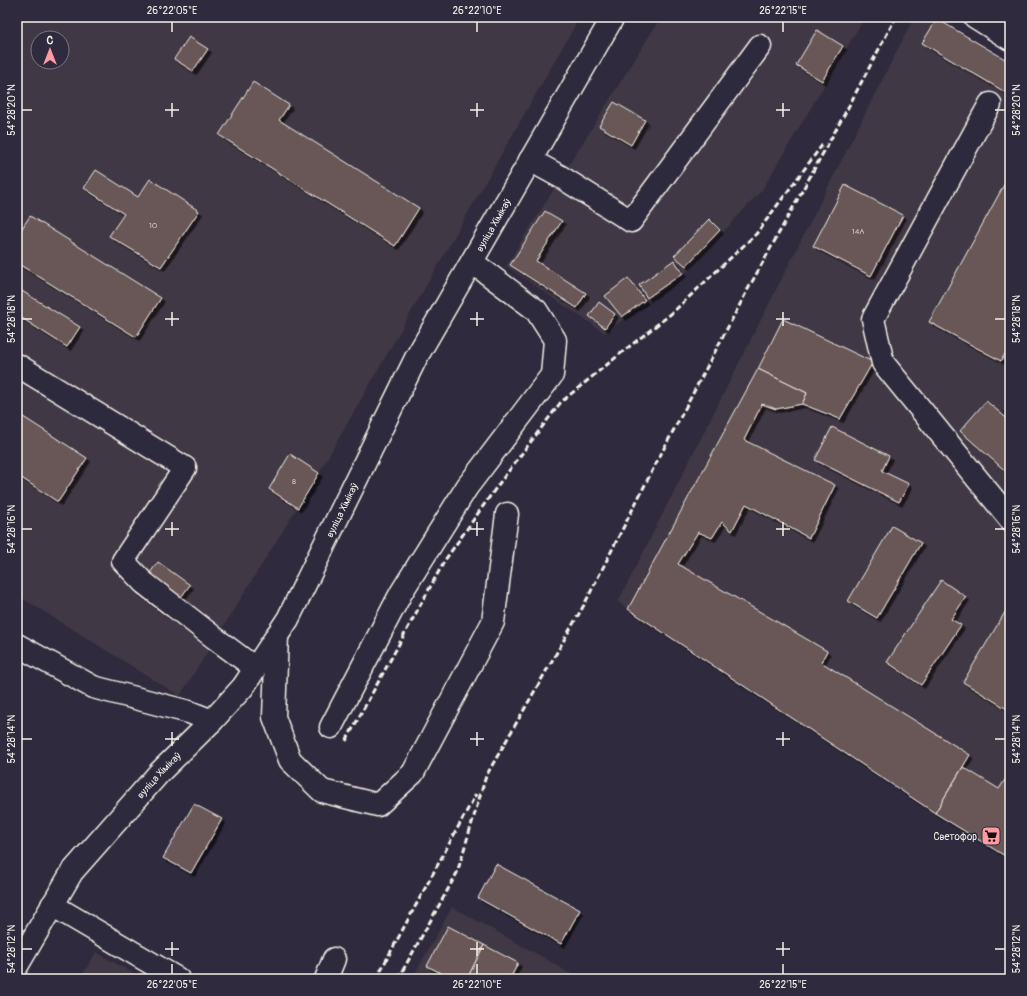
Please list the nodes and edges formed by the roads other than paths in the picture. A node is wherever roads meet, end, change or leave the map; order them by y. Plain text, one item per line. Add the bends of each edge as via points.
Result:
1 (613, 17) edge
2 (988, 20) edge
3 (1010, 39) edge
4 (760, 46) dead end
5 (990, 104) dead end
6 (530, 160) junction
7 (472, 262) junction
8 (17, 365) edge
9 (507, 514) dead end
10 (1010, 520) edge
11 (277, 635) junction
12 (17, 645) edge
13 (255, 668) junction
14 (212, 721) junction
15 (331, 727) dead end
16 (52, 905) junction
17 (334, 959) dead end
18 (17, 966) edge
19 (178, 979) edge
20 (326, 979) edge

1 - 6 street, вуліца Хімікаў
2 - 3 street
4 - 6 street via 631,221
5 - 10 street via 873,319 883,363
6 - 7 street, вуліца Хімікаў
7 - 11 street, вуліца Хімікаў via 416,358 291,612
7 - 15 street via 536,310 555,340 552,375 455,506 401,593
8 - 13 street via 185,468 123,560 143,582
9 - 11 street via 493,622 413,774 378,805 322,791 290,760 274,717
11 - 13 street, вуліца Хімікаў
12 - 14 street via 92,687 189,712
13 - 14 street, вуліца Хімікаў via 243,687
14 - 16 street, вуліца Хімікаў via 160,772 72,872
16 - 18 street, вуліца Хімікаў
16 - 19 street
17 - 20 street

